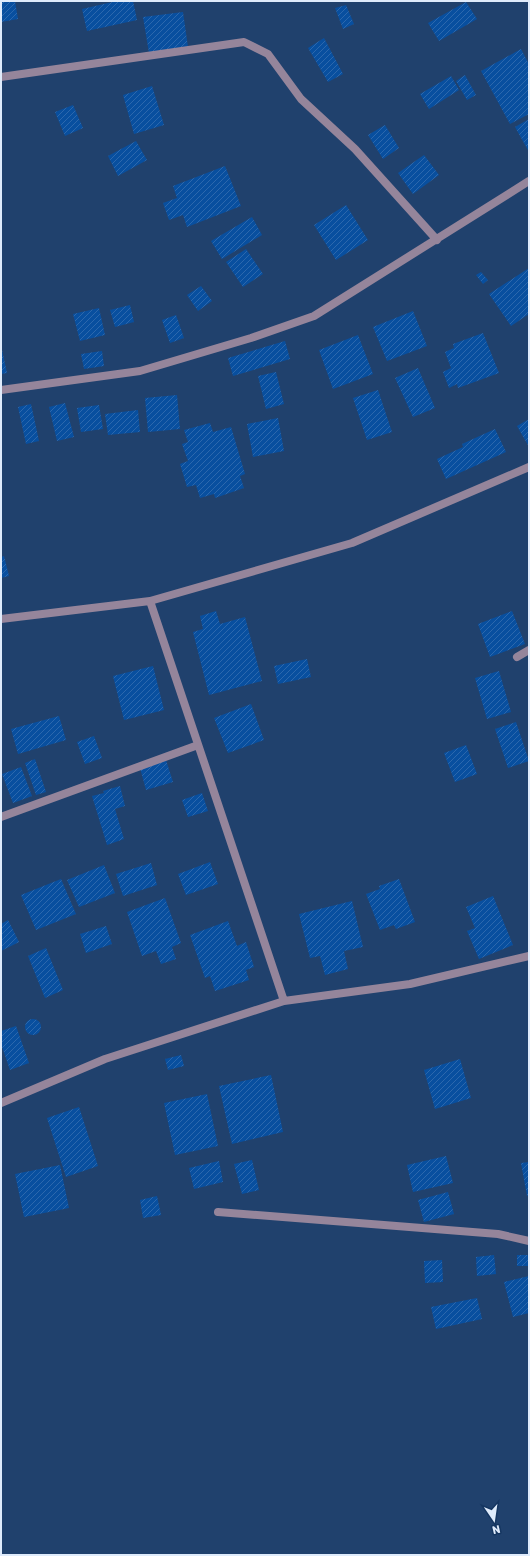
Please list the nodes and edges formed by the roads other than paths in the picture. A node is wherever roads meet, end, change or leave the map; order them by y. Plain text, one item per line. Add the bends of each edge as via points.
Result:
1 (1, 77) edge
2 (529, 182) edge
3 (436, 240) junction
4 (1, 390) edge
5 (529, 467) edge
6 (150, 601) junction
7 (1, 620) edge
8 (529, 650) edge
9 (517, 657) dead end
10 (198, 745) junction
11 (1, 817) edge
12 (529, 956) edge
13 (284, 1001) junction
14 (1, 1103) edge
15 (218, 1212) dead end
16 (529, 1241) edge

1 - 3 street via 244,42 268,54 301,99 355,149
2 - 3 street
3 - 4 street via 314,316 251,338 140,371
5 - 6 street via 352,543
6 - 7 street
6 - 10 street
8 - 9 street
10 - 11 street
10 - 13 street
12 - 13 street via 410,984
13 - 14 street via 105,1059
15 - 16 street via 498,1234

